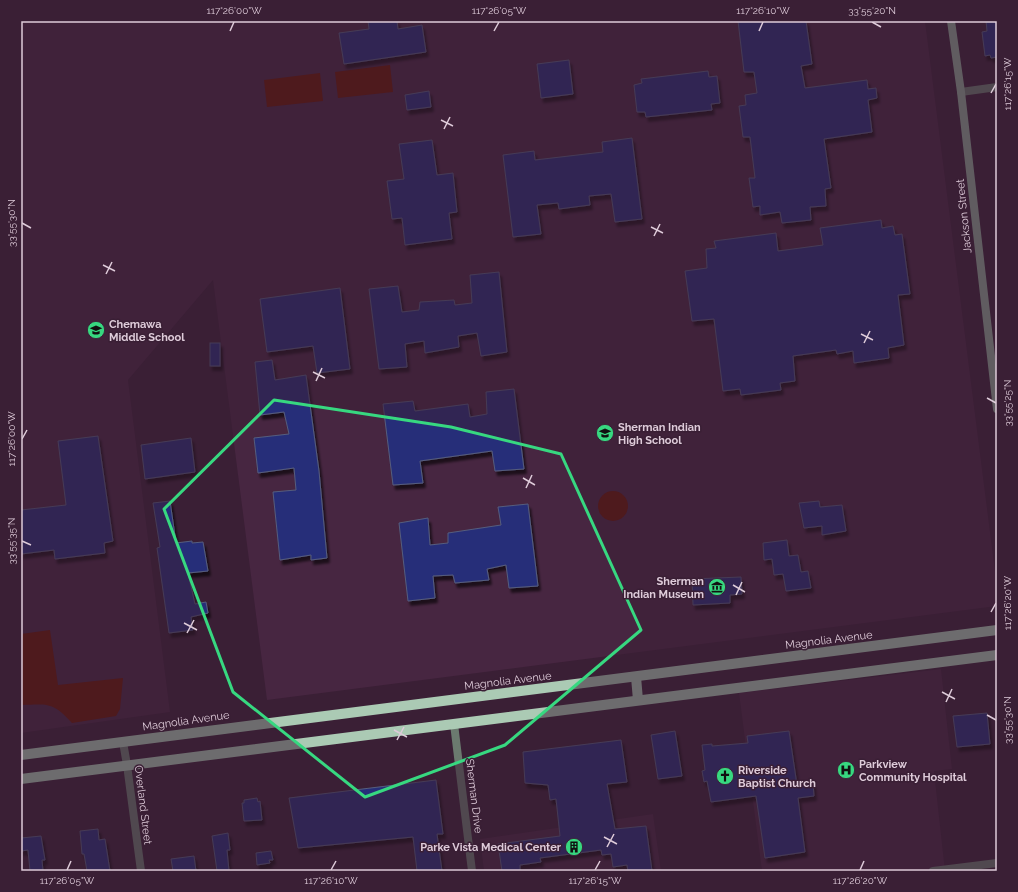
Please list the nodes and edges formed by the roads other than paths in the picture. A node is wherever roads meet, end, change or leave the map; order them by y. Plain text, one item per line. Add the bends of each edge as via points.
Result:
1 (951, 21) edge
2 (997, 87) edge
3 (961, 92) junction
4 (997, 409) edge
5 (997, 630) edge
6 (997, 655) edge
7 (636, 677) junction
8 (638, 700) junction
9 (454, 724) junction
10 (123, 742) junction
11 (21, 755) edge
12 (127, 765) junction
13 (21, 779) edge
14 (997, 863) edge
15 (140, 871) edge
16 (472, 871) edge
17 (934, 871) edge

1 - 3 street, Jackson Street
2 - 3 street
3 - 4 street, Jackson Street
5 - 7 main road, Magnolia Avenue
6 - 8 main road
7 - 8 main road
7 - 10 main road, Magnolia Avenue
8 - 9 main road
9 - 12 main road
9 - 16 street, Sherman Drive
10 - 11 main road, Magnolia Avenue
10 - 12 street, Overland Street
12 - 13 main road
12 - 15 street, Overland Street
14 - 17 street

